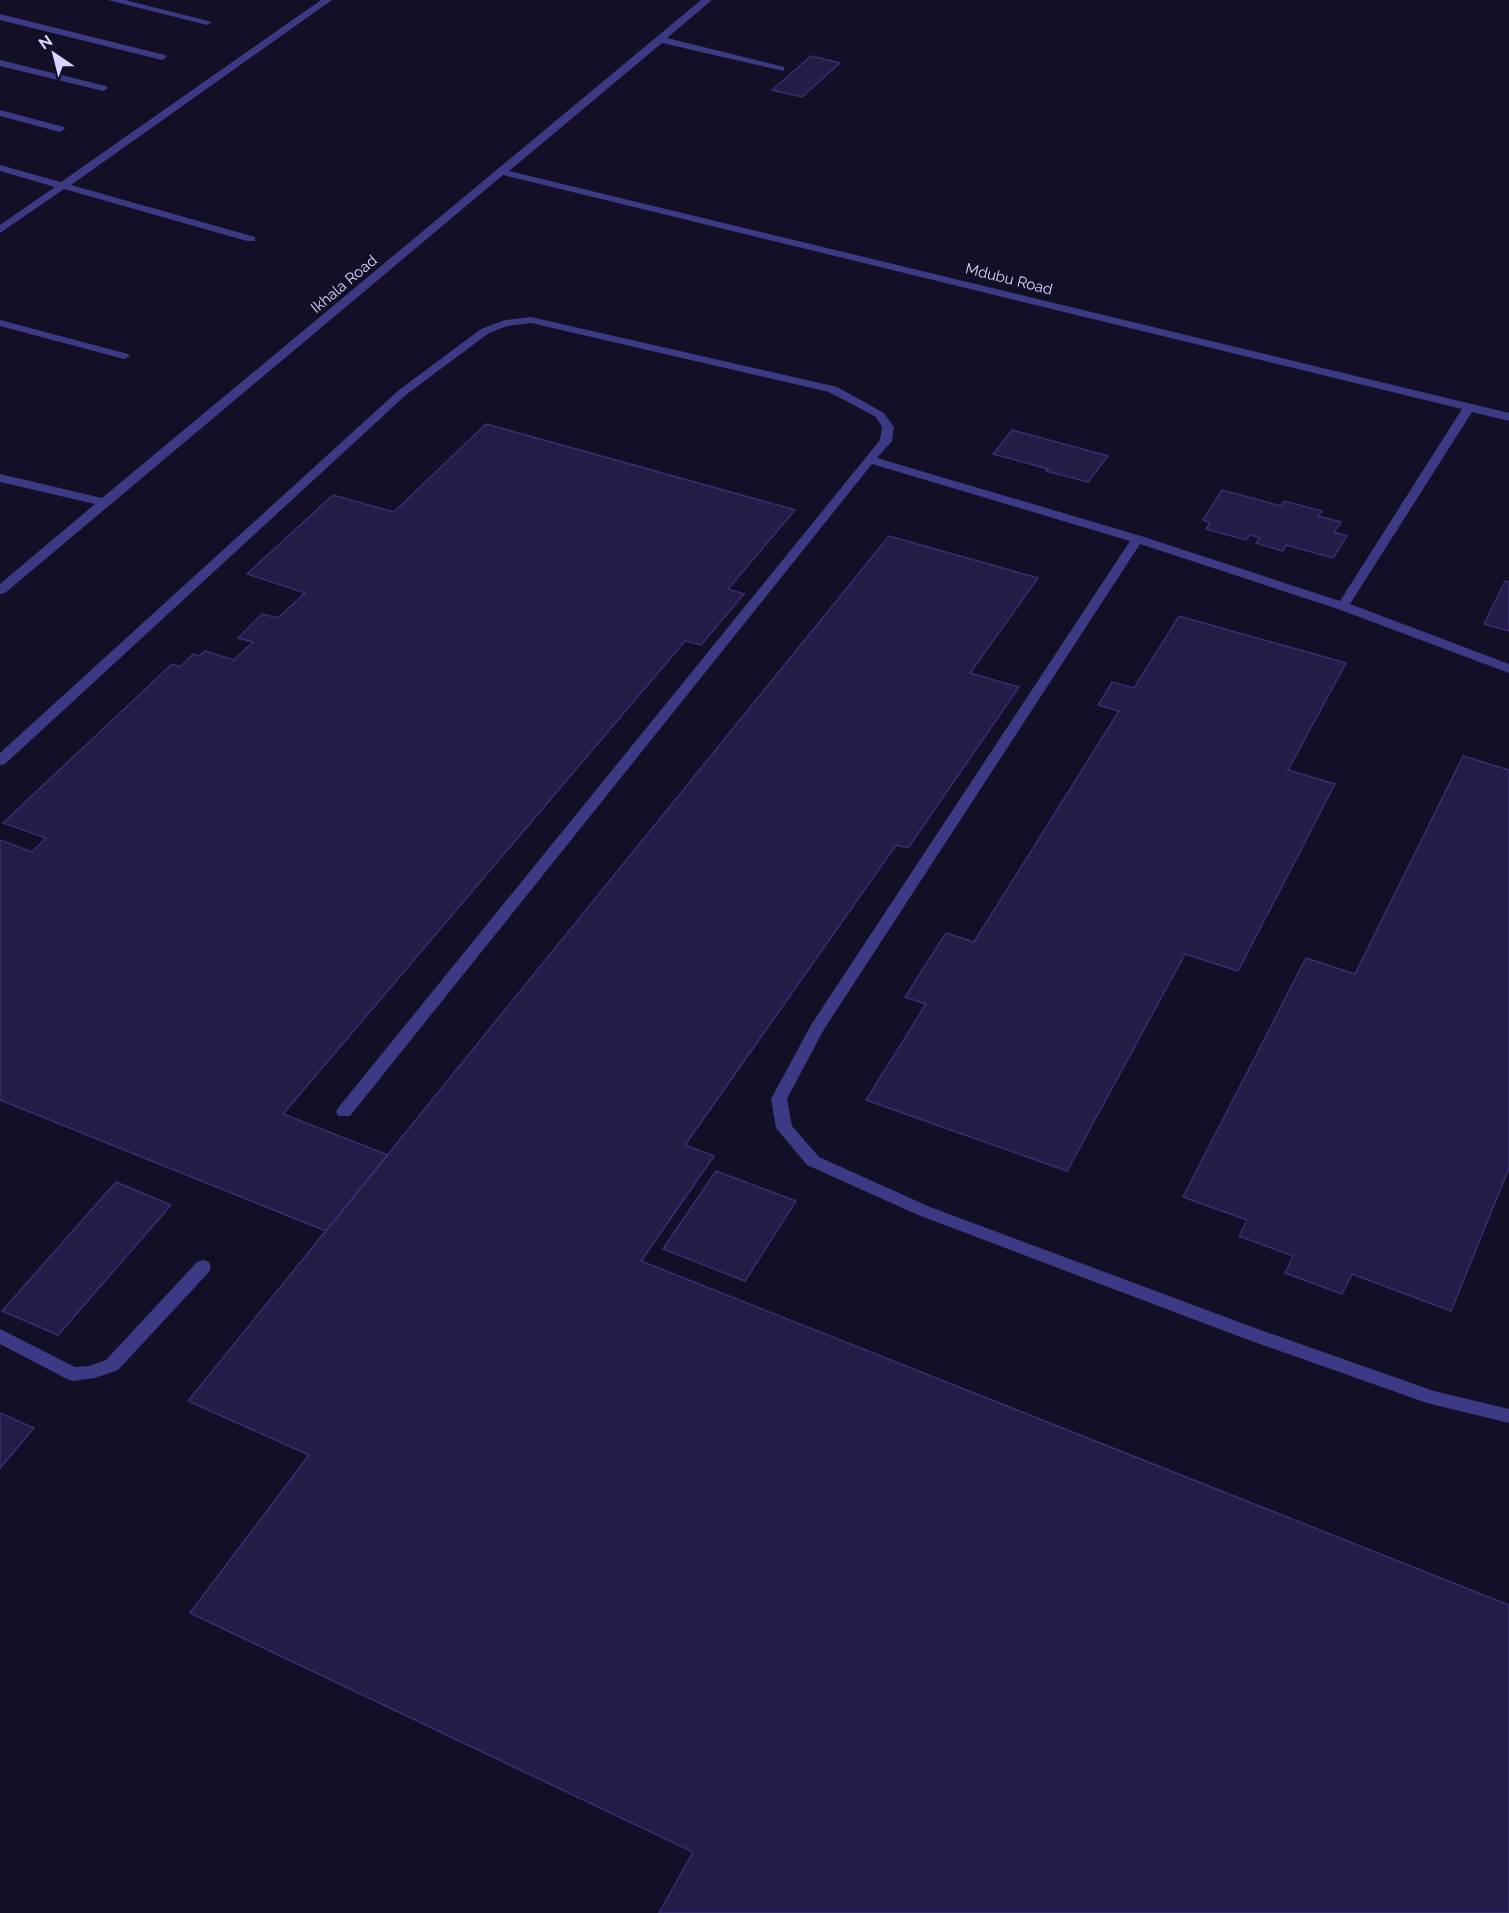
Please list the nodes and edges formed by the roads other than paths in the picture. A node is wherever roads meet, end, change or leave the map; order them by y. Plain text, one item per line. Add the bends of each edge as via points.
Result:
1 (113, 0) edge
2 (327, 0) edge
3 (707, 0) edge
4 (0, 17) edge
5 (207, 22) dead end
6 (662, 40) junction
7 (162, 57) dead end
8 (0, 63) edge
9 (781, 69) dead end
10 (103, 88) dead end
11 (0, 113) edge
12 (60, 129) dead end
13 (0, 168) edge
14 (502, 172) junction
15 (63, 185) junction
16 (0, 230) edge
17 (251, 239) dead end
18 (0, 323) edge
19 (124, 356) dead end
20 (1469, 407) junction
21 (1509, 417) edge
22 (869, 459) junction
23 (0, 478) edge
24 (106, 503) junction
25 (1137, 539) junction
26 (0, 590) edge
27 (1343, 606) junction
28 (1509, 669) edge
29 (0, 761) edge
30 (344, 1112) dead end
31 (203, 1268) dead end
32 (0, 1335) edge
33 (1509, 1416) edge

1 - 5 lane
2 - 15 lane
3 - 6 lane, Ikhala Road
4 - 7 lane
6 - 9 lane
6 - 14 lane, Ikhala Road
8 - 10 lane
11 - 12 lane
13 - 15 lane
14 - 20 lane, Mdubu Road
14 - 24 lane, Ikhala Road
15 - 16 lane
15 - 17 lane
18 - 19 lane
20 - 21 lane, Mdubu Road
20 - 27 lane
22 - 25 lane
22 - 29 lane via 886,441 888,427 880,415 833,389 531,320 505,323 485,331 403,392
22 - 30 lane
23 - 24 lane
24 - 26 lane, Ikhala Road
25 - 27 lane
25 - 33 lane via 816,1029 779,1099 784,1128 813,1161 924,1211 1433,1398
27 - 28 lane
31 - 32 lane via 112,1365 73,1374

